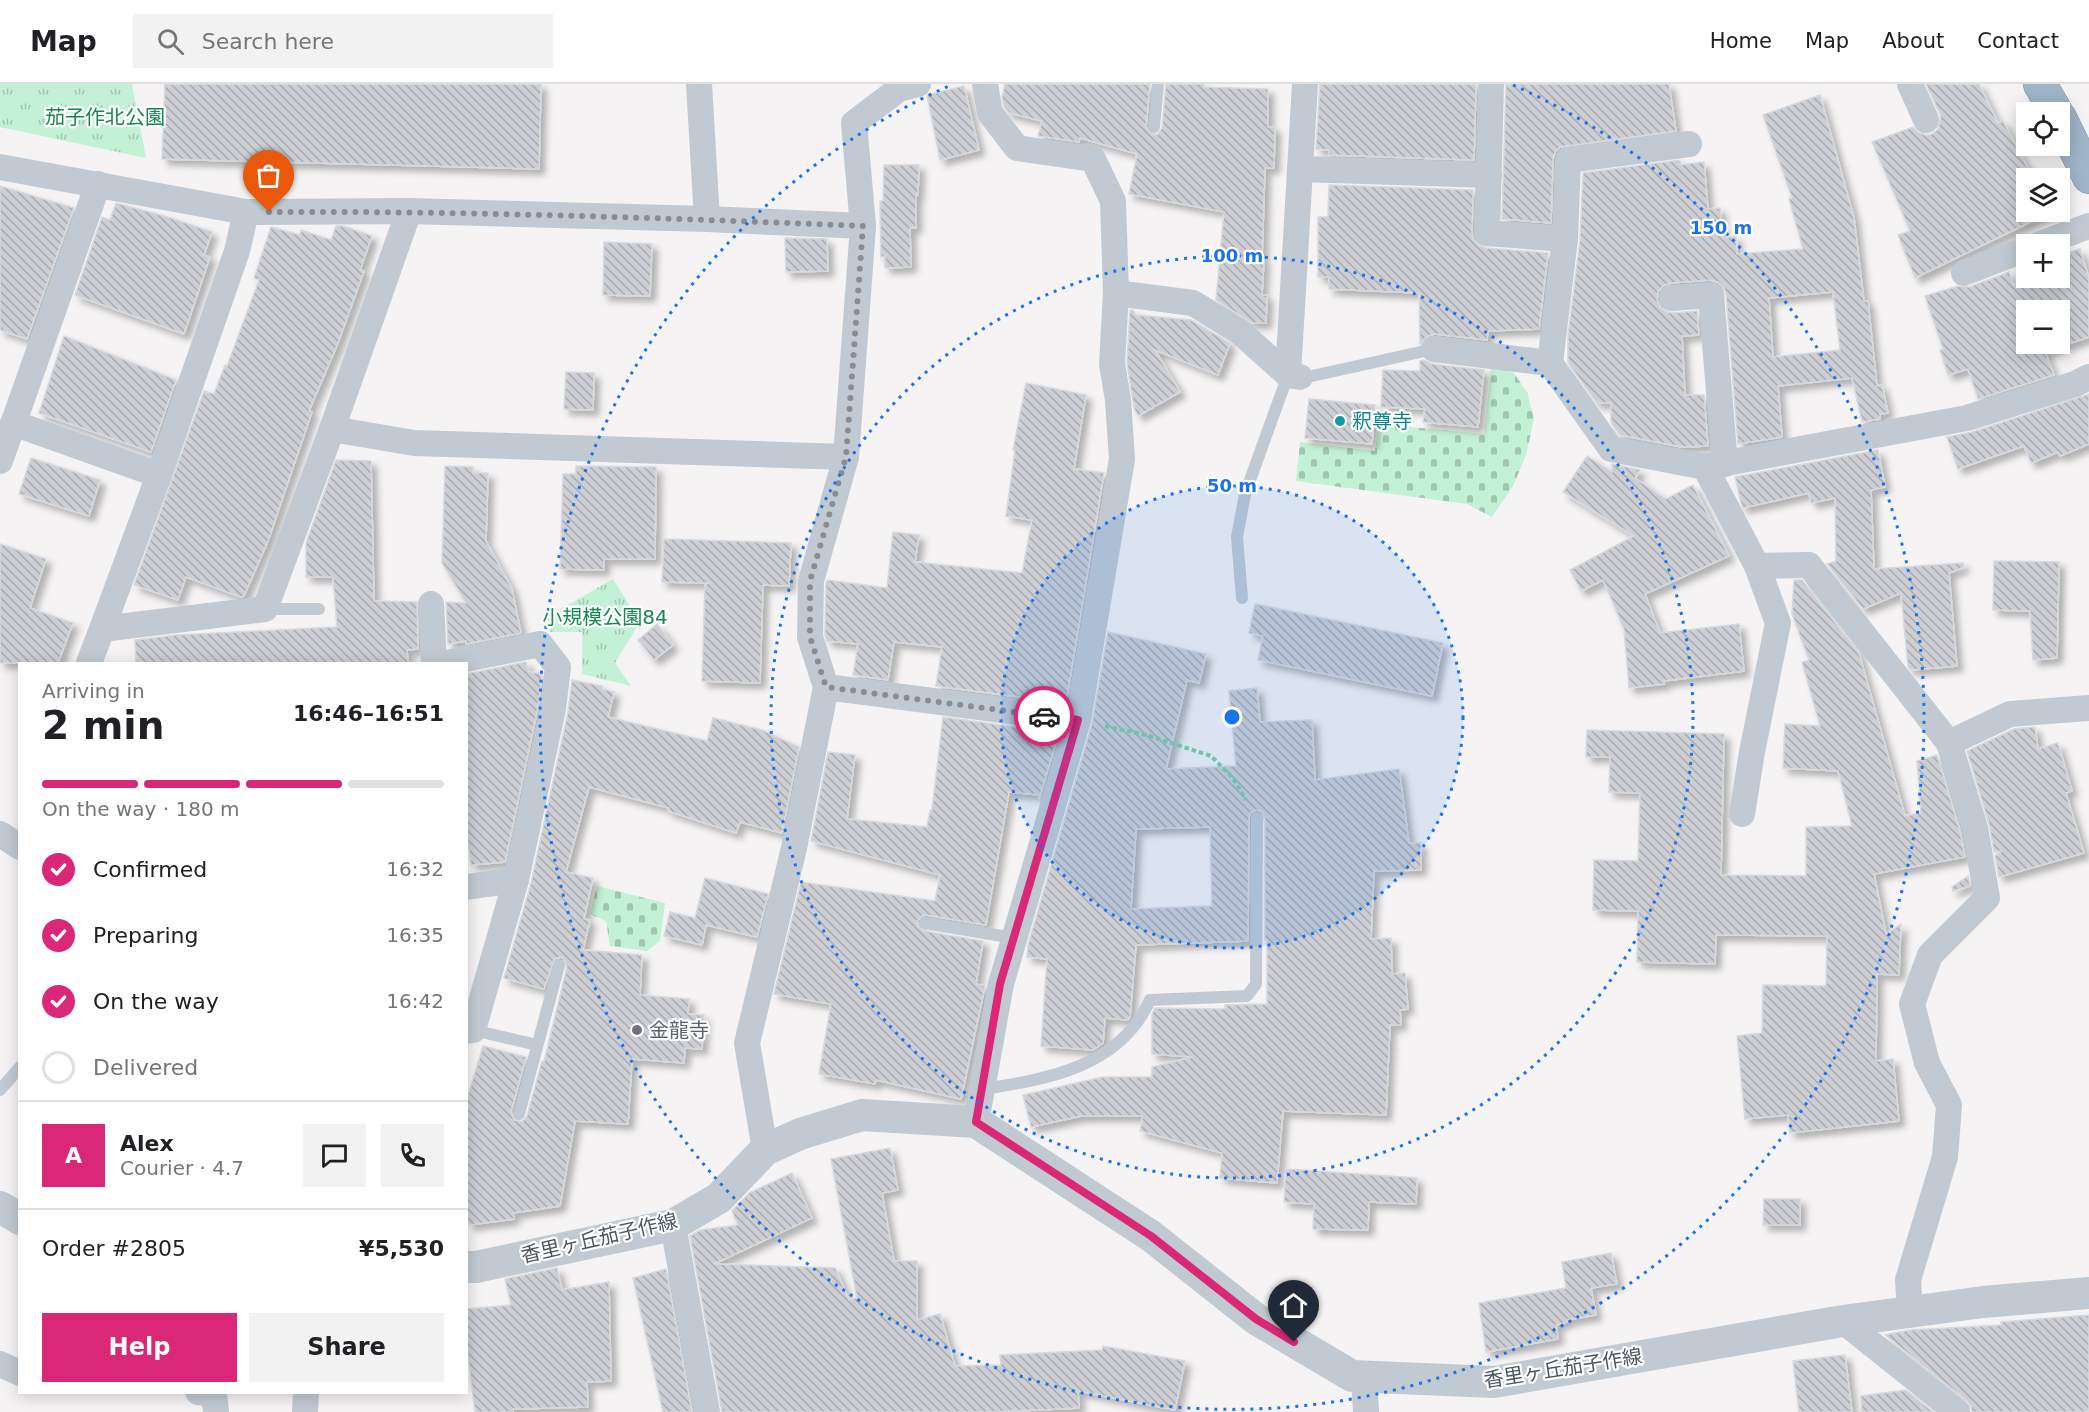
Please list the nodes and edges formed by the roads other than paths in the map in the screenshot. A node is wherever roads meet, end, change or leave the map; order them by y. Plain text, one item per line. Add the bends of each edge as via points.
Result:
1 (699, 84) edge
2 (918, 84) edge
3 (985, 84) edge
4 (1158, 84) edge
5 (1305, 84) edge
6 (1491, 84) edge
7 (1910, 84) edge
8 (2040, 84) edge
9 (2050, 102) edge
10 (1926, 120) dead end
11 (1154, 128) dead end
12 (2070, 138) edge
13 (1689, 144) dead end
14 (0, 167) edge
15 (1300, 169) junction
16 (1489, 175) junction
17 (2089, 177) edge
18 (98, 184) junction
19 (409, 211) junction
20 (246, 212) junction
21 (707, 219) junction
22 (863, 226) junction
23 (2089, 226) edge
24 (2067, 234) edge
25 (1565, 239) junction
26 (2016, 253) edge
27 (1964, 273) dead end
28 (1116, 293) junction
29 (1672, 298) dead end
30 (1434, 349) joint
31 (1550, 363) junction
32 (1296, 376) junction
33 (2089, 377) edge
34 (13, 423) junction
35 (332, 429) junction
36 (846, 457) junction
37 (0, 460) edge
38 (1715, 465) junction
39 (159, 475) junction
40 (1757, 566) junction
41 (1242, 598) dead end
42 (430, 604) dead end
43 (265, 609) junction
44 (319, 609) dead end
45 (102, 628) junction
46 (88, 662) edge
47 (434, 662) edge
48 (451, 662) edge
49 (826, 687) junction
50 (2089, 708) edge
51 (1078, 720) junction
52 (1949, 743) junction
53 (1742, 814) dead end
54 (1257, 818) road end
55 (0, 834) edge
56 (18, 845) edge
57 (516, 880) junction
58 (468, 887) edge
59 (925, 923) dead end
60 (1014, 938) junction
61 (559, 965) dead end
62 (470, 1031) edge
63 (537, 1045) junction
64 (18, 1068) edge
65 (983, 1089) junction
66 (0, 1090) edge
67 (519, 1114) dead end
68 (976, 1122) junction
69 (765, 1150) junction
70 (0, 1207) edge
71 (18, 1218) edge
72 (673, 1225) junction
73 (468, 1267) edge
74 (2089, 1293) edge
75 (1910, 1312) junction
76 (1843, 1321) junction
77 (0, 1364) edge
78 (18, 1372) edge
79 (1364, 1376) junction
80 (214, 1394) edge
81 (306, 1394) edge
82 (216, 1412) edge
83 (304, 1412) edge
84 (707, 1412) edge
85 (1366, 1412) edge
86 (1957, 1412) edge

1 - 21 street
2 - 22 street via 899,89 854,123
3 - 28 street via 990,113 1017,148 1093,159 1113,201
4 - 11 lane
5 - 15 street
6 - 16 street
7 - 10 street
8 - 9 highway
12 - 17 highway
13 - 25 street via 1568,160
14 - 18 street
15 - 16 street
15 - 32 street
16 - 25 street via 1487,233
18 - 20 street
18 - 34 street
19 - 20 street
19 - 21 street
19 - 35 street
20 - 39 street via 237,251
21 - 22 street
22 - 36 street
23 - 24 street
25 - 31 street
26 - 27 street
28 - 32 street via 1193,303 1240,332
28 - 51 street via 1112,364 1122,459
29 - 38 street via 1711,295
30 - 31 street
30 - 32 lane
31 - 38 street via 1611,449
32 - 41 lane via 1245,494 1237,537
33 - 38 street via 1967,418
34 - 37 street
34 - 39 street
35 - 36 street via 414,443
35 - 43 street
36 - 49 street via 810,581 810,637
38 - 40 street
39 - 45 street
40 - 52 street via 1809,565
40 - 53 street via 1778,623
42 - 47 street
43 - 44 lane
43 - 45 street
45 - 46 street
48 - 57 street via 540,644 558,667 553,709
49 - 51 street
49 - 69 street via 794,848 747,1043
50 - 52 street via 2010,714
51 - 60 street
52 - 75 street via 1975,828 1987,898 1930,954 1912,1004 1927,1062 1949,1105 1945,1157 1908,1280
54 - 65 lane via 1256,984 1247,996 1150,1000 1135,1026 1095,1060 1029,1082
55 - 56 street
57 - 58 street
57 - 62 street
59 - 60 lane
60 - 65 street via 1000,984
61 - 63 lane
62 - 63 lane
63 - 67 lane
64 - 66 lane
65 - 68 street
68 - 69 street, 香里ヶ丘茄子作線 via 862,1115 800,1134
68 - 79 street, 香里ヶ丘茄子作線 via 1151,1236 1256,1319 1352,1376
69 - 72 street, 香里ヶ丘茄子作線 via 719,1198
70 - 71 street
72 - 73 street, 香里ヶ丘茄子作線
72 - 84 street
74 - 75 street, 香里ヶ丘茄子作線
75 - 76 street, 香里ヶ丘茄子作線
76 - 79 street, 香里ヶ丘茄子作線 via 1494,1382
76 - 86 street
77 - 78 street
79 - 85 street
80 - 82 street
81 - 83 street

